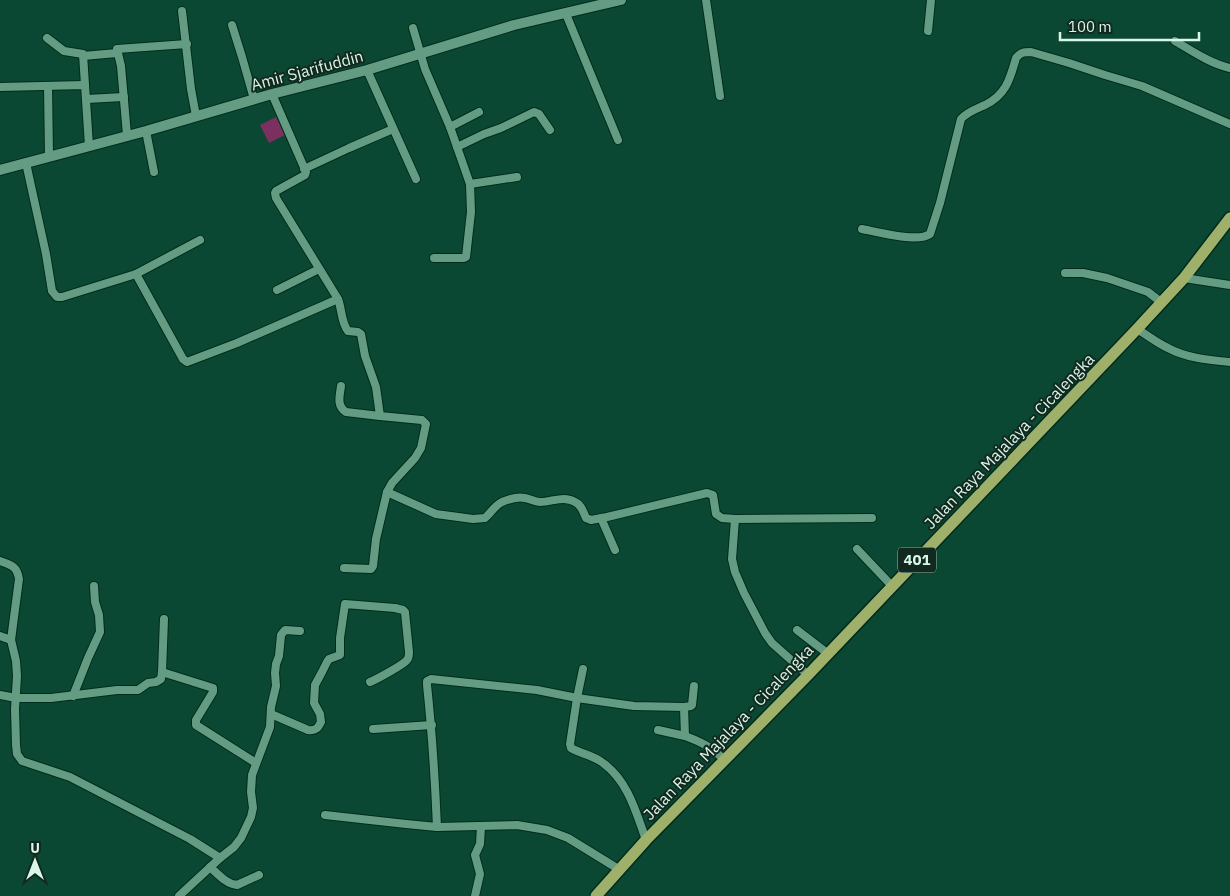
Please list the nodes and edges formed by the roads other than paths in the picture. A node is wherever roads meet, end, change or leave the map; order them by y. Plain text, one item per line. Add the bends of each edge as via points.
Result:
1 (621, 0) edge
2 (706, 0) edge
3 (931, 0) edge
4 (182, 11) dead end
5 (566, 14) junction
6 (232, 25) dead end
7 (413, 28) dead end
8 (928, 31) dead end
9 (47, 38) dead end
10 (1175, 41) dead end
11 (187, 44) junction
12 (117, 53) junction
13 (421, 54) junction
14 (83, 56) junction
15 (1230, 68) edge
16 (367, 70) junction
17 (85, 85) junction
18 (0, 86) edge
19 (48, 86) junction
20 (272, 94) junction
21 (720, 96) dead end
22 (124, 97) junction
23 (86, 99) junction
24 (254, 99) junction
25 (479, 112) dead end
26 (196, 116) junction
27 (1230, 124) edge
28 (450, 127) junction
29 (393, 129) junction
30 (550, 130) dead end
31 (146, 131) junction
32 (128, 136) junction
33 (618, 140) dead end
34 (89, 146) junction
35 (457, 146) junction
36 (49, 156) junction
37 (26, 162) junction
38 (304, 169) junction
39 (0, 170) edge
40 (154, 172) dead end
41 (517, 177) dead end
42 (416, 179) dead end
43 (470, 184) junction
44 (1230, 218) edge
45 (862, 229) dead end
46 (200, 240) dead end
47 (434, 258) dead end
48 (319, 269) junction
49 (1065, 273) dead end
50 (136, 274) junction
51 (1184, 278) junction
52 (1230, 286) edge
53 (278, 290) dead end
54 (338, 299) junction
55 (1160, 304) junction
56 (1137, 329) junction
57 (1230, 362) edge
58 (341, 386) dead end
59 (380, 416) junction
60 (387, 492) junction
61 (601, 518) junction
62 (872, 518) dead end
63 (735, 520) junction
64 (856, 549) dead end
65 (615, 550) dead end
66 (0, 561) edge
67 (344, 568) dead end
68 (94, 586) dead end
69 (892, 586) junction
70 (164, 619) dead end
71 (798, 630) dead end
72 (300, 631) dead end
73 (0, 636) edge
74 (11, 640) junction
75 (827, 653) junction
76 (584, 669) dead end
77 (162, 672) junction
78 (808, 675) junction
79 (370, 682) dead end
80 (694, 686) dead end
81 (0, 695) edge
82 (73, 696) junction
83 (16, 698) junction
84 (577, 698) junction
85 (684, 707) junction
86 (271, 714) junction
87 (432, 726) junction
88 (373, 730) dead end
89 (658, 730) dead end
90 (685, 736) junction
91 (725, 760) junction
92 (256, 763) junction
93 (325, 815) dead end
94 (436, 826) junction
95 (481, 826) junction
96 (646, 840) junction
97 (220, 858) junction
98 (210, 867) junction
99 (620, 870) junction
100 (259, 875) dead end
101 (179, 896) edge
102 (475, 896) edge
103 (596, 896) edge

1 - 5 main road, Amir Sjarifuddin
2 - 21 street
3 - 8 street
4 - 11 street
5 - 13 main road, Amir Sjarifuddin via 514,25
5 - 33 street
6 - 24 street
7 - 13 street
9 - 14 street via 64,51
10 - 15 street
11 - 12 street via 117,49
11 - 26 street
12 - 14 street
12 - 22 street
13 - 16 main road, Amir Sjarifuddin
13 - 28 street
14 - 17 street
16 - 20 main road, Amir Sjarifuddin
16 - 29 street
17 - 19 street
17 - 23 street
18 - 19 street
19 - 36 street
20 - 24 main road, Amir Sjarifuddin
20 - 38 street
22 - 23 street
22 - 32 street
23 - 34 street
24 - 26 main road, Amir Sjarifuddin
25 - 28 street
26 - 31 main road, Amir Sjarifuddin
27 - 45 street via 1142,86 1024,52 1016,58 999,97 961,119 930,234 907,237
28 - 35 street
29 - 38 street
29 - 42 street
30 - 35 street via 534,112
31 - 32 main road, Amir Sjarifuddin
31 - 40 street
32 - 34 main road, Amir Sjarifuddin
34 - 36 main road, Amir Sjarifuddin
35 - 43 street
36 - 37 main road, Amir Sjarifuddin
37 - 39 main road, Amir Sjarifuddin
37 - 50 street via 55,295 62,297
38 - 48 street via 305,175 276,191 275,196
41 - 43 street
43 - 47 street via 471,212 466,257
44 - 51 main road, Jalan Raya Majalaya - Cicalengka / 401
46 - 50 street
48 - 53 street
48 - 54 street
49 - 55 street via 1107,278 1148,292
50 - 54 street via 187,362
51 - 52 street
51 - 55 main road, Jalan Raya Majalaya - Cicalengka / 401
54 - 59 street via 346,329 360,333 362,338 376,387
55 - 56 main road, Jalan Raya Majalaya - Cicalengka / 401
56 - 57 street via 1179,353
56 - 69 main road, Jalan Raya Majalaya - Cicalengka / 401
58 - 59 street via 339,404 343,410
59 - 60 street via 422,420 426,424 421,448
60 - 61 street via 443,516 473,520 488,516 495,506 514,498 539,502 572,501 581,506 588,520
60 - 67 street via 373,566 371,569
61 - 63 street via 709,493 714,497 717,515
61 - 65 street
62 - 63 street
63 - 78 street via 732,559 744,593 772,643
64 - 69 street
66 - 74 street via 15,568 20,579
68 - 82 street via 100,632
69 - 75 main road, Jalan Raya Majalaya - Cicalengka / 401
70 - 77 street
71 - 75 street
72 - 86 street via 285,630 282,635
73 - 74 street
74 - 83 street via 16,661
75 - 78 main road, Jalan Raya Majalaya - Cicalengka / 401
76 - 84 street
77 - 82 street via 159,681 138,690
77 - 92 street via 213,688 196,726
78 - 91 main road, Jalan Raya Majalaya - Cicalengka / 401
79 - 86 street via 408,658 405,612 394,608 345,604 340,656 326,662 315,685 314,703 321,722 317,729 308,730
80 - 85 street via 692,706
81 - 83 street
82 - 83 street
83 - 97 street via 16,745 22,761 70,777
84 - 85 street via 634,706
84 - 87 street via 537,690 431,679 427,685
84 - 96 street via 571,748 603,762 614,772 629,793
85 - 90 street
86 - 92 street via 270,727
87 - 88 street
87 - 94 street
89 - 90 street
90 - 91 street via 702,742
91 - 96 main road, Jalan Raya Majalaya - Cicalengka / 401
92 - 97 street via 252,775 251,817 241,838
93 - 94 street
94 - 95 street
95 - 99 street via 517,825 547,830 568,838
95 - 102 street via 476,855 480,874
96 - 99 main road, Jalan Raya Majalaya - Cicalengka / 401
97 - 98 street
98 - 100 street via 234,885
98 - 101 street
99 - 103 main road, Jalan Raya Majalaya - Cicalengka / 401

